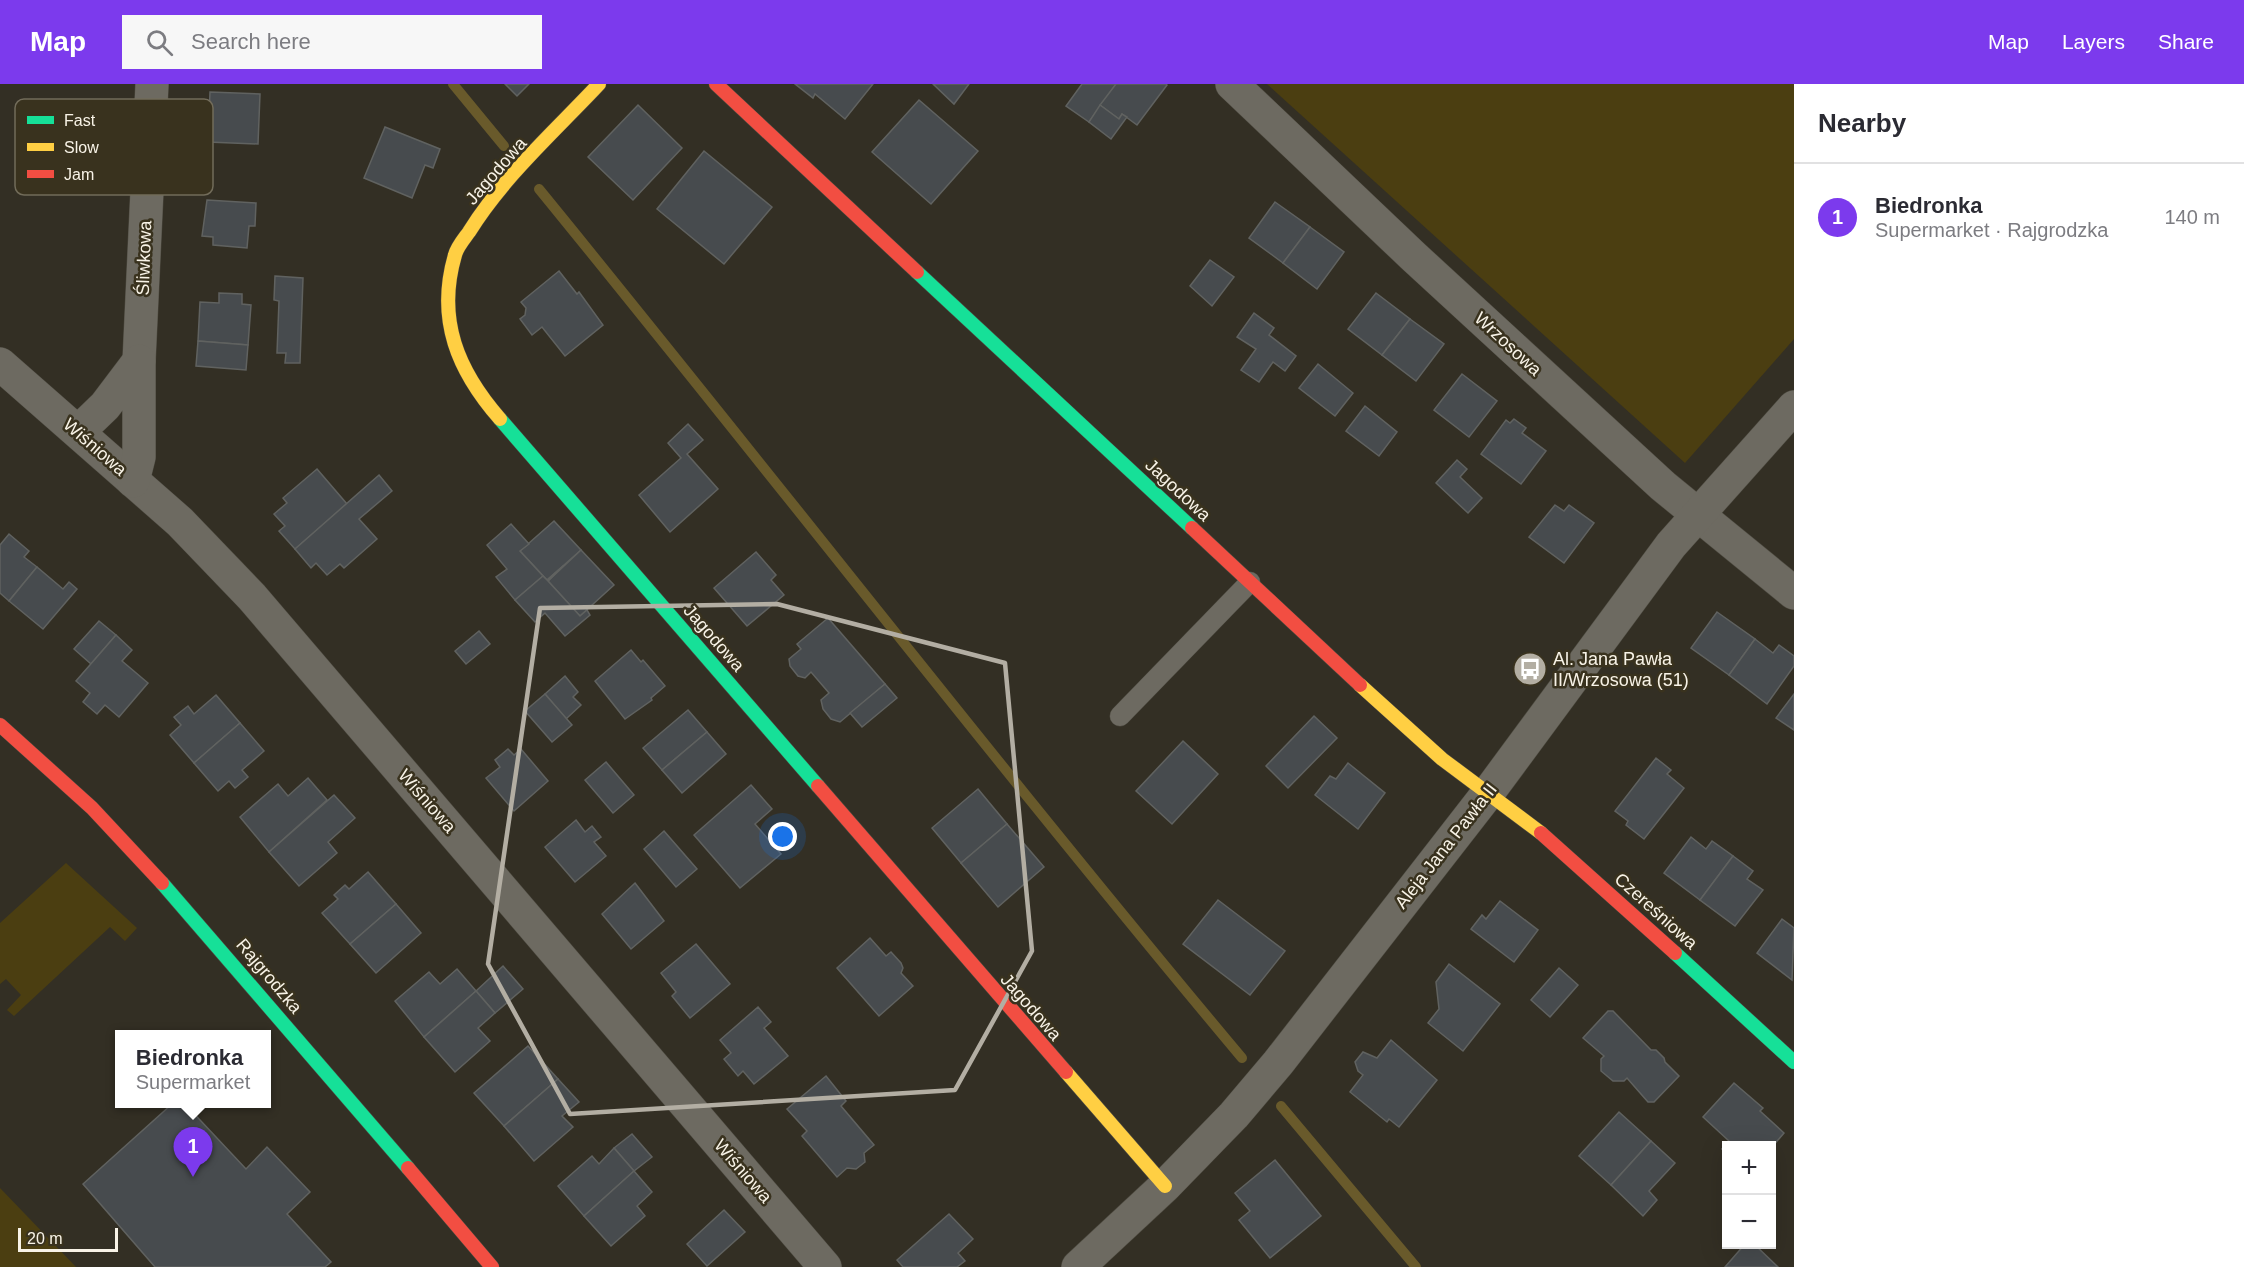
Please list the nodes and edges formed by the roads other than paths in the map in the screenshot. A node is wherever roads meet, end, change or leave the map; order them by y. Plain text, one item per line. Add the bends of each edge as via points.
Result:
1 (152, 84) edge
2 (599, 84) edge
3 (716, 84) edge
4 (1232, 84) edge
5 (151, 99) edge
6 (147, 195) edge
7 (139, 361) junction
8 (0, 364) edge
9 (1794, 407) edge
10 (78, 432) junction
11 (133, 481) junction
12 (1697, 514) junction
13 (1250, 582) junction
14 (1794, 593) edge
15 (1120, 716) dead end
16 (0, 725) edge
17 (1488, 793) junction
18 (1794, 1062) edge
19 (1165, 1186) junction
20 (481, 1263) edge
21 (825, 1267) edge
22 (1078, 1267) edge

1 - 5 street, Śliwkowa
2 - 19 street, Jagodowa via 483,209 455,254 447,305 450,334 462,367 495,414
3 - 13 street, Jagodowa
4 - 12 street, Wrzosowa via 1422,265
6 - 7 street, Śliwkowa
7 - 10 street via 105,406
7 - 11 street, Śliwkowa via 139,457
8 - 10 street, Wiśniowa
9 - 12 street, Aleja Jana Pawła II
10 - 11 street, Wiśniowa
11 - 21 street, Wiśniowa via 180,522 252,597
12 - 14 street, Wrzosowa
12 - 17 street, Aleja Jana Pawła II
13 - 15 lane
13 - 17 street, Jagodowa via 1442,759
16 - 20 street, Rajgrodzka via 92,808 186,909
17 - 18 street, Czereśniowa via 1582,868
17 - 19 street, Aleja Jana Pawła II via 1278,1063
19 - 22 street, Aleja Jana Pawła II

